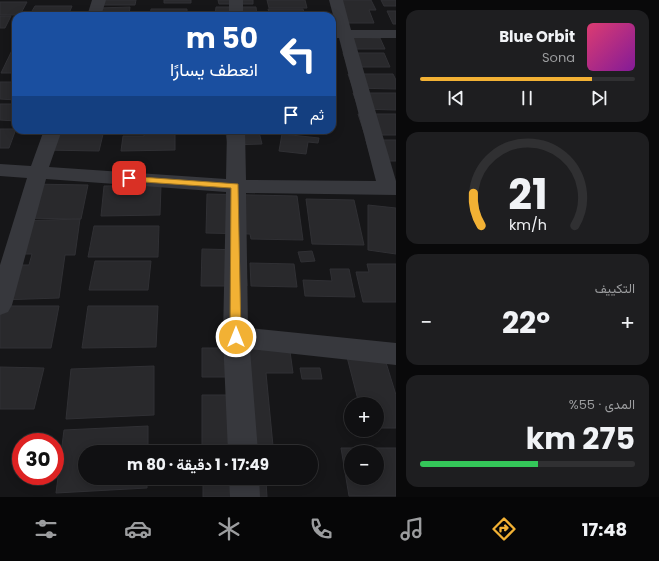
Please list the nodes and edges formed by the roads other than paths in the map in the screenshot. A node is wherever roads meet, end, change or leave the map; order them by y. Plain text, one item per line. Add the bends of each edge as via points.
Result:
1 (99, 0) edge
2 (236, 0) edge
3 (336, 0) edge
4 (95, 12) edge
5 (236, 12) edge
6 (338, 34) edge
7 (396, 34) edge
8 (52, 134) edge
9 (236, 134) edge
10 (0, 170) edge
11 (38, 172) junction
12 (236, 186) junction
13 (392, 188) edge
14 (0, 305) edge
15 (236, 337) junction
16 (396, 354) edge
17 (243, 445) edge
18 (244, 485) edge
19 (245, 497) edge

1 - 4 street
2 - 5 street
3 - 6 street
6 - 7 street
6 - 13 street
8 - 11 street
9 - 12 street
10 - 11 street
11 - 12 street
11 - 14 street
12 - 13 street
12 - 15 street
15 - 16 street
15 - 17 street
18 - 19 street

